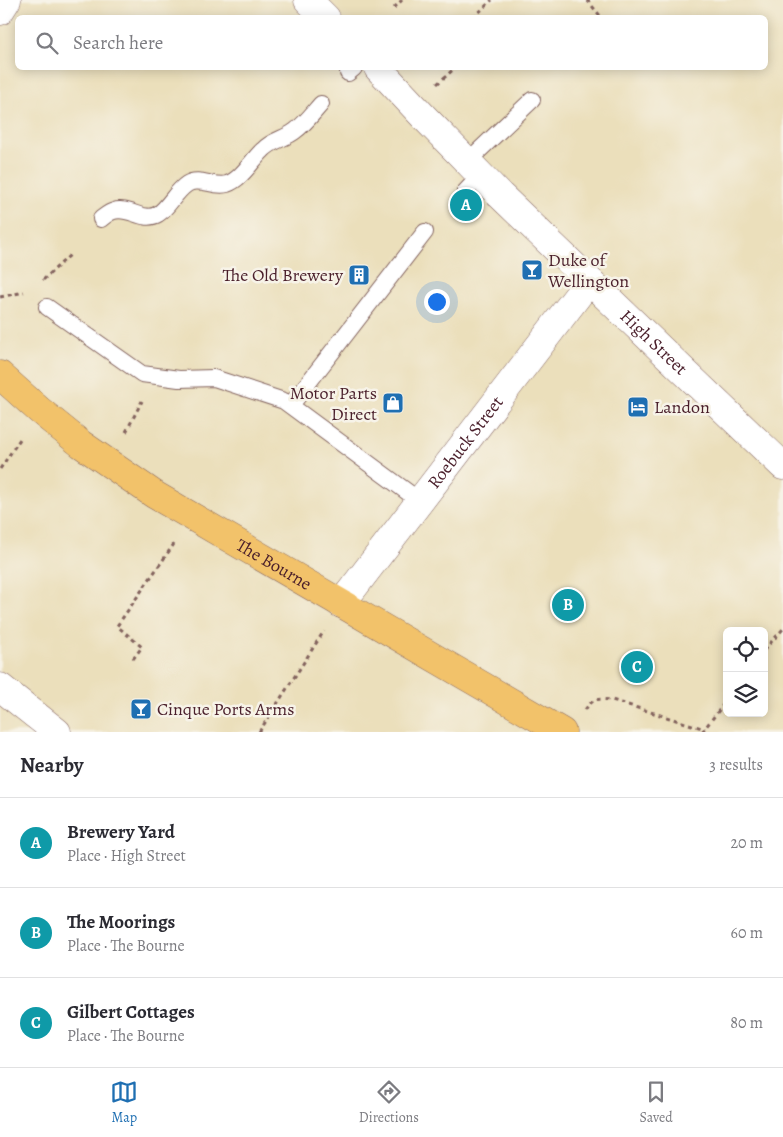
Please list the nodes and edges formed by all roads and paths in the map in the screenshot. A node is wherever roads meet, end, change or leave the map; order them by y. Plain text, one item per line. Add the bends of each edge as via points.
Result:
1 (7, 0) edge
2 (308, 0) edge
3 (402, 0) edge
4 (492, 0) edge
5 (587, 0) edge
6 (394, 8) dead end
7 (0, 11) edge
8 (323, 15) edge
9 (476, 15) edge
10 (600, 15) edge
11 (380, 70) edge
12 (532, 100) dead end
13 (321, 104) dead end
14 (471, 177) junction
15 (101, 219) dead end
16 (425, 232) dead end
17 (589, 281) junction
18 (47, 308) dead end
19 (0, 375) edge
20 (291, 405) junction
21 (783, 466) edge
22 (421, 502) junction
23 (193, 517) junction
24 (342, 604) junction
25 (783, 629) edge
26 (768, 646) edge
27 (133, 659) dead end
28 (0, 687) edge
29 (723, 705) edge
30 (571, 724) edge
31 (704, 730) edge
32 (57, 732) edge
33 (259, 732) edge

1 - 7 street
2 - 8 street
3 - 6 path
4 - 9 path
5 - 10 path
11 - 14 street, High Street
12 - 14 lane
13 - 15 lane via 296,131 264,149 235,180 217,185 197,180 188,183 158,214 147,217 124,210 113,211
14 - 17 street, High Street
16 - 20 lane
17 - 21 street, High Street
17 - 22 street, Roebuck Street
18 - 20 lane via 142,374 179,379 214,378
19 - 23 highway, The Bourne via 81,444
20 - 22 lane
22 - 24 street, Roebuck Street
23 - 24 highway, The Bourne
23 - 27 path via 118,626 142,647
24 - 30 highway, The Bourne
24 - 33 path
25 - 26 path
28 - 32 street
29 - 31 path
30 - 31 path via 591,701 598,699 612,700

